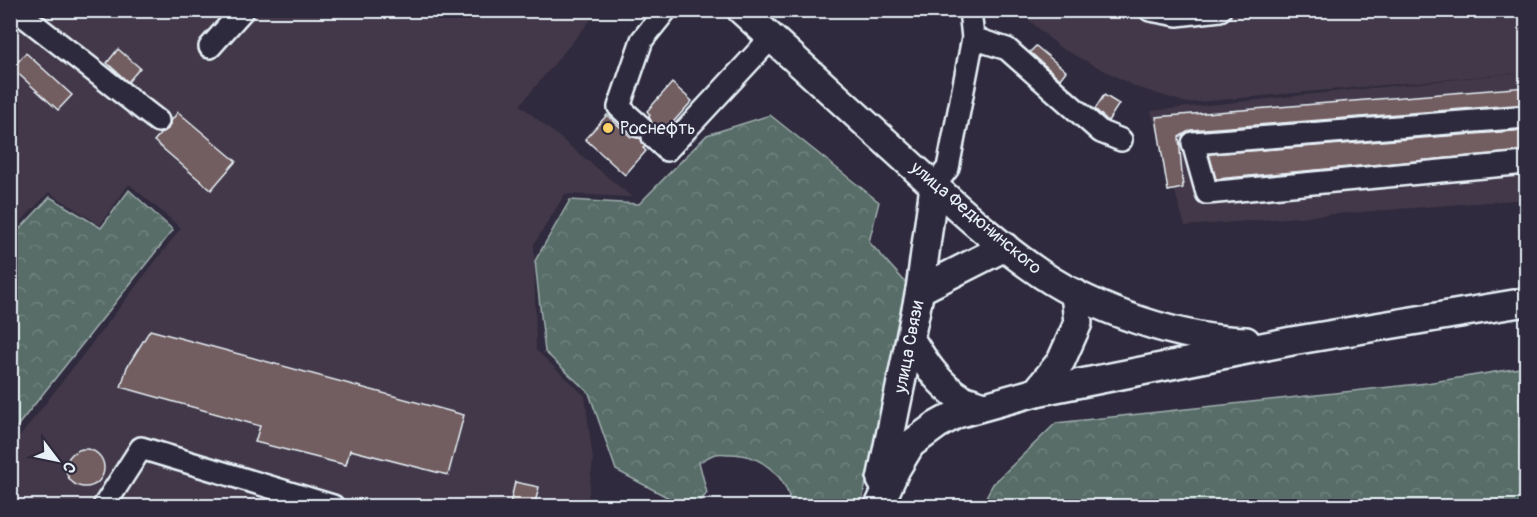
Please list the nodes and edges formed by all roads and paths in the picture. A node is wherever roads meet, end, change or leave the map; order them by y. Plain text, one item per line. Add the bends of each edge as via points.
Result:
1 (243, 10) edge
2 (666, 10) edge
3 (741, 10) edge
4 (970, 10) edge
5 (1150, 10) edge
6 (1220, 10) edge
7 (19, 16) edge
8 (771, 38) junction
9 (973, 38) junction
10 (210, 47) dead end
11 (1527, 117) edge
12 (158, 120) dead end
13 (1120, 140) dead end
14 (1527, 163) edge
15 (934, 186) junction
16 (1005, 247) junction
17 (920, 290) junction
18 (1075, 293) junction
19 (1527, 302) edge
20 (911, 340) junction
21 (1292, 341) junction
22 (1036, 392) junction
23 (983, 406) junction
24 (104, 507) edge
25 (333, 507) edge
26 (877, 507) edge

1 - 10 lane
2 - 8 lane via 642,40 619,107 668,150
3 - 8 main road, улица Федюнинского
4 - 9 lane
5 - 6 lane via 1177,15
7 - 12 lane
8 - 15 main road, улица Федюнинского
9 - 13 lane via 1007,49 1101,132
9 - 15 lane via 948,168
11 - 14 lane via 1192,143 1207,193
15 - 16 main road, улица Федюнинского
15 - 17 main road, улица Связи
16 - 17 main road
16 - 18 main road, улица Федюнинского via 1042,275
17 - 20 main road, улица Связи
18 - 21 main road, улица Федюнинского via 1121,314 1178,332 1223,341
18 - 22 main road via 1078,323 1061,361
19 - 21 main road, улица Федюнинского
20 - 23 main road via 945,385 961,398
20 - 26 main road, улица Связи
21 - 22 main road, улица Федюнинского
22 - 23 main road, улица Федюнинского
23 - 26 main road, улица Федюнинского via 957,414 911,444
24 - 25 lane via 141,448

